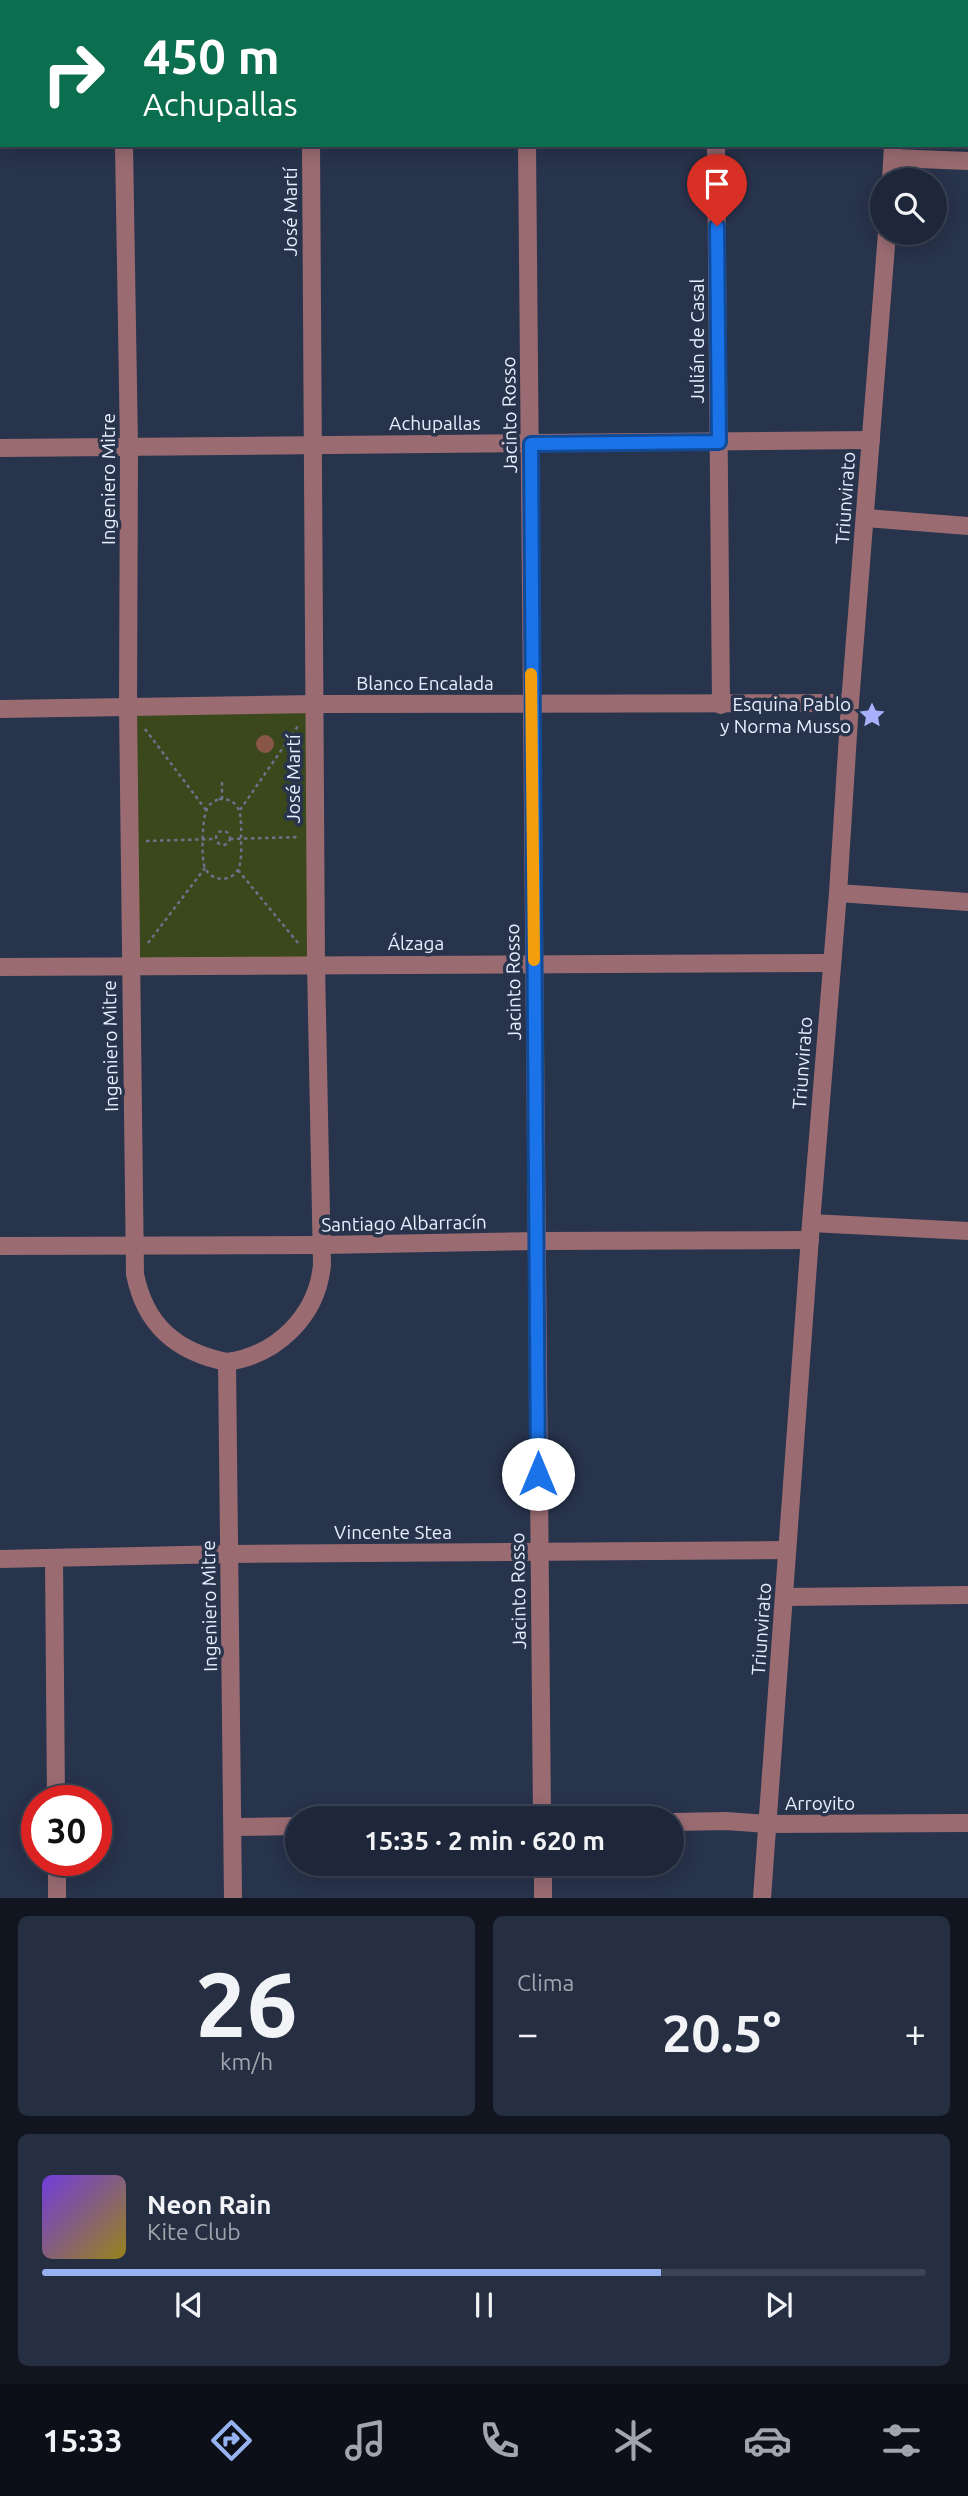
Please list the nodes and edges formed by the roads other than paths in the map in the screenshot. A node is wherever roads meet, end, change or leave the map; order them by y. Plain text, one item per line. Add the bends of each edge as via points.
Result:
1 (124, 147) edge
2 (311, 147) edge
3 (527, 147) edge
4 (716, 147) edge
5 (893, 151) edge
6 (968, 161) edge
7 (886, 245) edge
8 (870, 440) junction
9 (719, 442) junction
10 (531, 444) junction
11 (313, 445) junction
12 (129, 447) junction
13 (0, 448) edge
14 (866, 518) junction
15 (968, 526) edge
16 (531, 704) junction
17 (850, 704) junction
18 (313, 705) junction
19 (721, 705) junction
20 (128, 707) junction
21 (0, 709) edge
22 (838, 893) junction
23 (968, 902) edge
24 (831, 963) junction
25 (316, 964) junction
26 (534, 964) junction
27 (130, 966) junction
28 (0, 967) edge
29 (810, 1231) junction
30 (968, 1231) edge
31 (537, 1241) junction
32 (133, 1244) junction
33 (323, 1245) junction
34 (0, 1246) edge
35 (227, 1362) junction
36 (787, 1550) junction
37 (538, 1552) junction
38 (229, 1554) junction
39 (54, 1558) junction
40 (0, 1559) edge
41 (968, 1595) edge
42 (785, 1597) junction
43 (56, 1785) edge
44 (542, 1806) edge
45 (684, 1822) edge
46 (968, 1823) edge
47 (768, 1824) junction
48 (285, 1826) edge
49 (233, 1827) junction
50 (57, 1876) edge
51 (543, 1876) edge
52 (57, 1898) edge
53 (233, 1898) edge
54 (543, 1898) edge
55 (762, 1898) edge

1 - 12 street, Ingeniero Mitre
2 - 11 street, José Martí
3 - 10 street, Jacinto Rosso
4 - 9 street, Julián de Casal
5 - 6 street
7 - 8 street, Triunvirato
8 - 9 street, Achupallas
8 - 14 street, Triunvirato
9 - 10 street, Achupallas
9 - 19 street, Julián de Casal
10 - 11 street, Achupallas
10 - 16 street, Jacinto Rosso
11 - 12 street, Achupallas
11 - 18 street, José Martí
12 - 13 street, Achupallas
12 - 20 street, Ingeniero Mitre
14 - 15 street
14 - 17 street, Triunvirato
16 - 18 street, Blanco Encalada
16 - 19 street, Blanco Encalada
16 - 26 street, Jacinto Rosso
17 - 19 street, Blanco Encalada
17 - 22 street, Triunvirato
18 - 20 street, Blanco Encalada
18 - 25 street, José Martí
20 - 21 street, Blanco Encalada
20 - 27 street, Ingeniero Mitre
22 - 23 street
22 - 24 street, Triunvirato
24 - 26 street, Álzaga
24 - 29 street, Triunvirato
25 - 26 street, Álzaga
25 - 27 street, Álzaga
25 - 33 street, José Martí
26 - 31 street, Jacinto Rosso
27 - 28 street, Álzaga
27 - 32 street, Ingeniero Mitre
29 - 30 street, Santiago Albarracín
29 - 31 street, Santiago Albarracín
29 - 36 street, Triunvirato
31 - 33 street, Santiago Albarracín
31 - 37 street, Jacinto Rosso
32 - 33 street, Santiago Albarracín
32 - 34 street, Santiago Albarracín
32 - 35 street, Ingeniero Mitre via 139,1294 154,1322 179,1344
33 - 35 street, José Martí via 321,1280 306,1314 275,1344 255,1356
35 - 38 street, Ingeniero Mitre
36 - 37 street, Vincente Stea
36 - 42 street, Triunvirato
37 - 38 street, Vincente Stea
37 - 44 street, Jacinto Rosso
38 - 39 street, Vincente Stea
38 - 49 street, Ingeniero Mitre
39 - 40 street, Vincente Stea
39 - 43 street
41 - 42 street
42 - 47 street, Triunvirato
45 - 47 street, Arroyito
46 - 47 street, Arroyito
47 - 55 street, Triunvirato
48 - 49 street
49 - 53 street, Ingeniero Mitre
50 - 52 street
51 - 54 street

